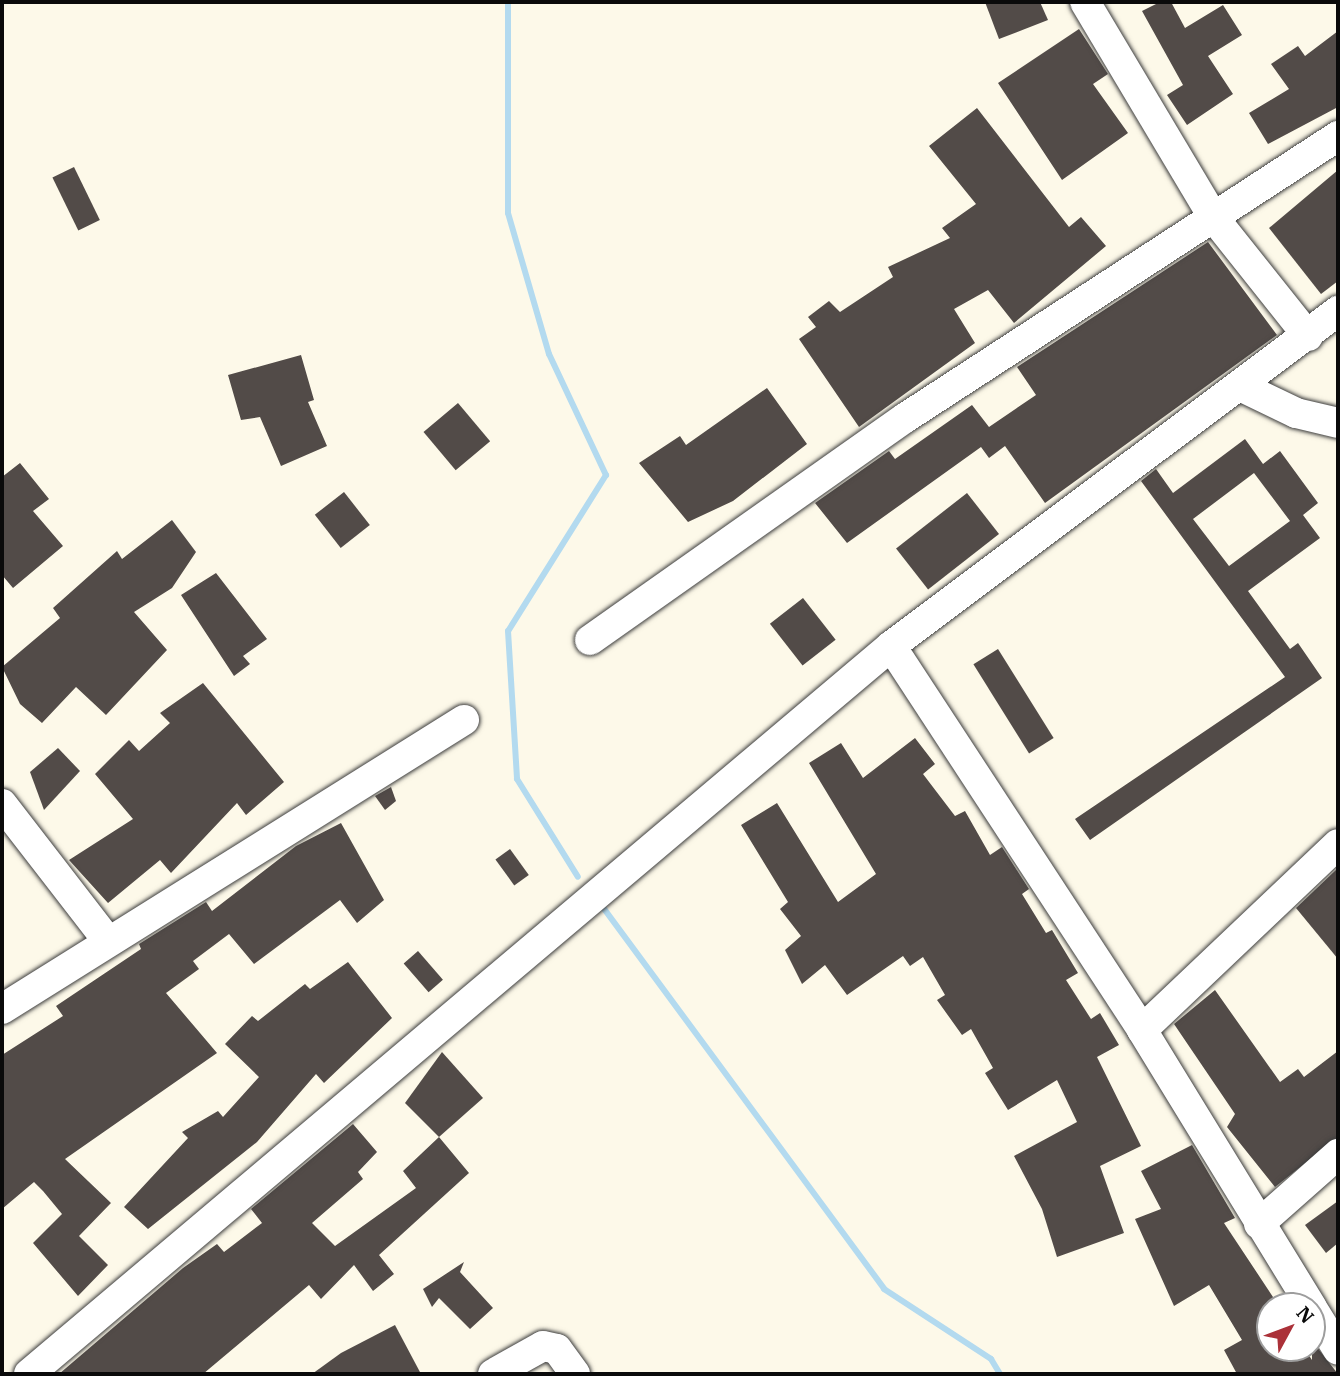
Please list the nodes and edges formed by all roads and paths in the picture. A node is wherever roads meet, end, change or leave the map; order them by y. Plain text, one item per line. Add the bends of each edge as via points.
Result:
1 (1084, 2) edge
2 (1338, 136) edge
3 (1214, 218) junction
4 (1338, 311) edge
5 (1308, 336) junction
6 (1240, 386) junction
7 (1338, 423) edge
8 (590, 640) dead end
9 (891, 646) junction
10 (464, 720) dead end
11 (2, 804) edge
12 (1338, 844) edge
13 (107, 940) junction
14 (2, 1009) edge
15 (1142, 1030) junction
16 (1338, 1154) edge
17 (1259, 1224) junction
18 (1302, 1292) edge
19 (1326, 1331) edge
20 (1338, 1350) edge
21 (29, 1374) edge
22 (493, 1374) edge
23 (575, 1374) edge

1 - 3 street
2 - 3 street
3 - 5 street
3 - 8 street via 905,418
4 - 5 street
5 - 6 street
6 - 7 street via 1296,413
6 - 9 street
9 - 15 street
9 - 21 street
10 - 13 street
11 - 13 street
12 - 15 street
13 - 14 street
15 - 17 street
16 - 17 street
17 - 18 street
19 - 20 street
22 - 23 street via 543,1346 557,1349

